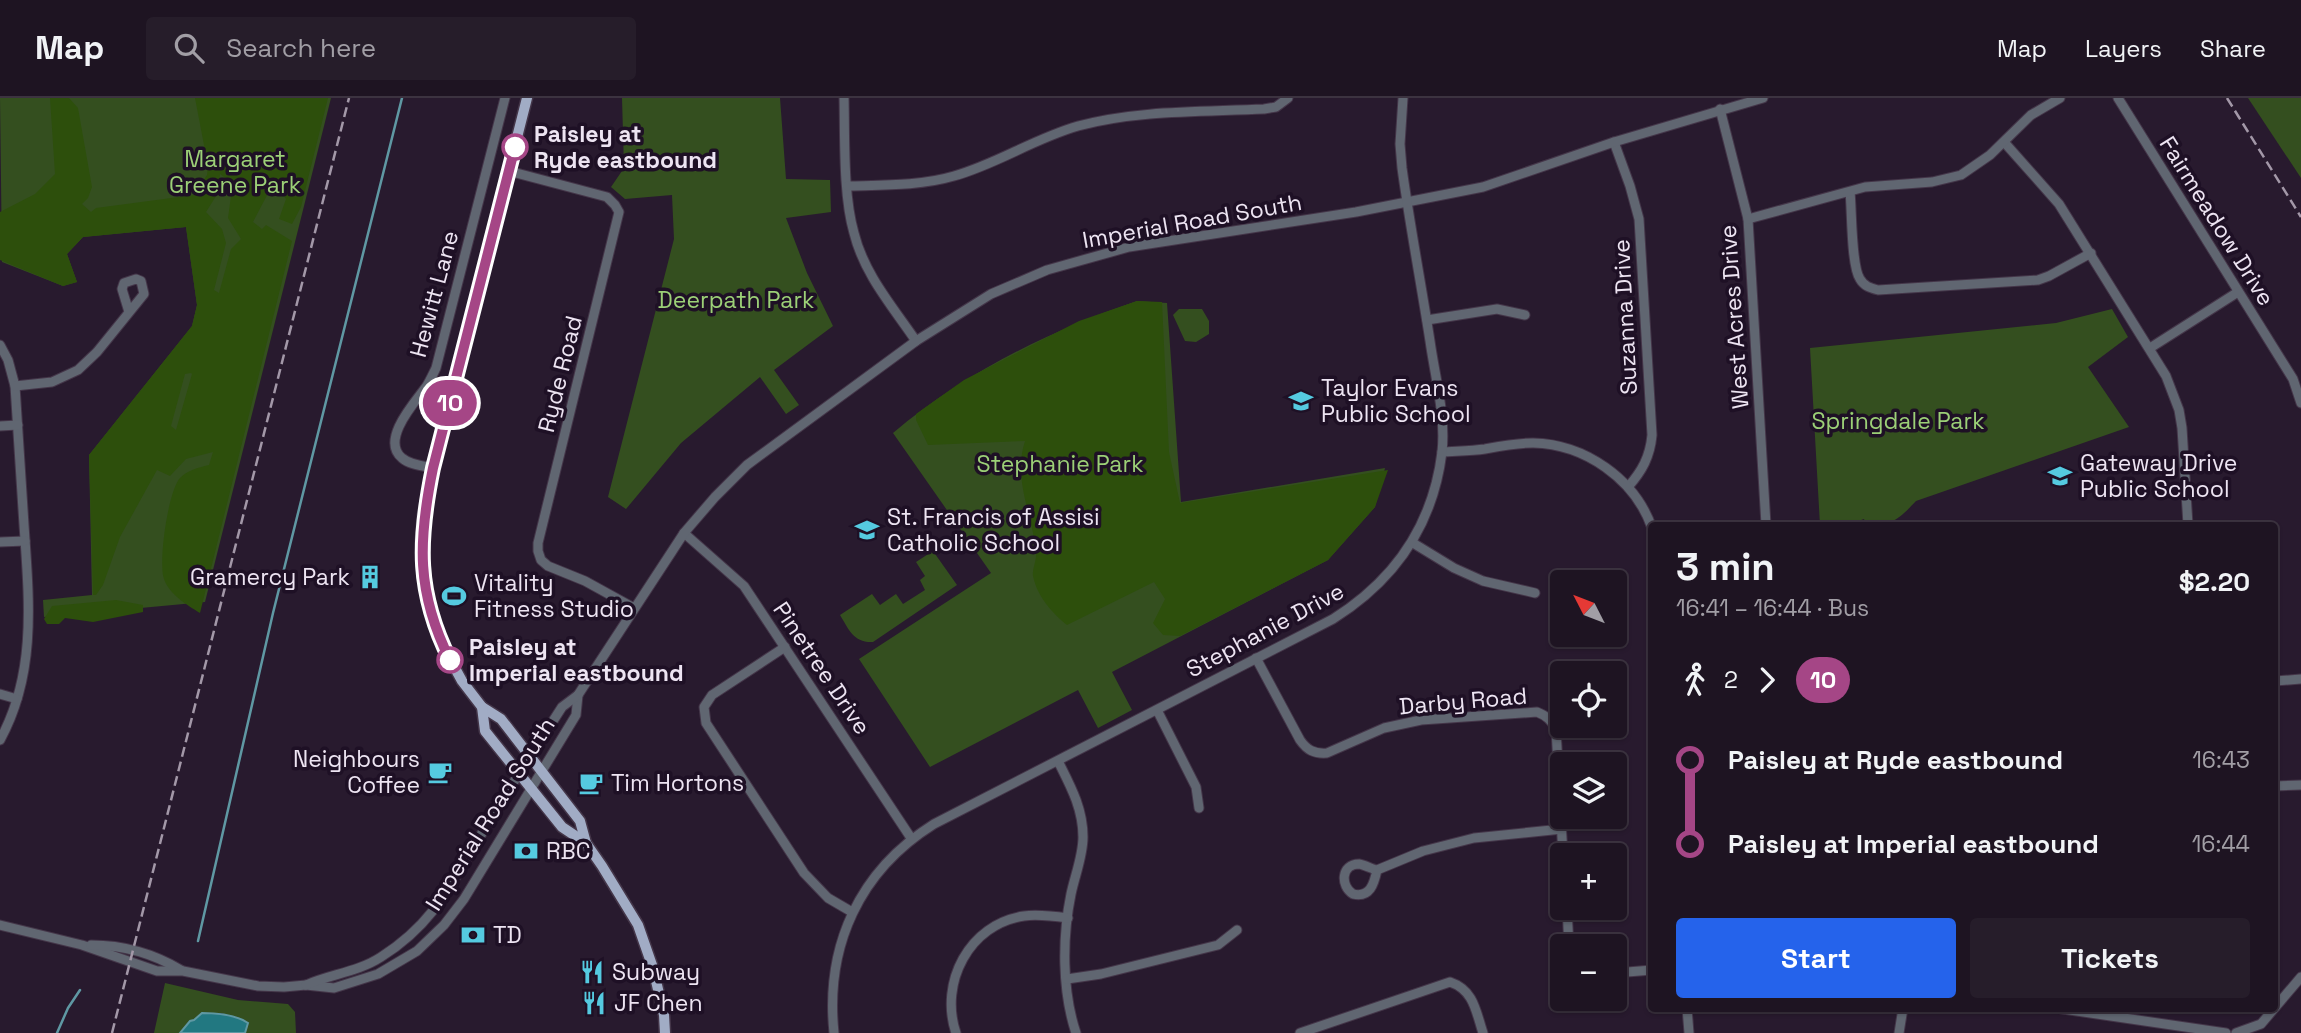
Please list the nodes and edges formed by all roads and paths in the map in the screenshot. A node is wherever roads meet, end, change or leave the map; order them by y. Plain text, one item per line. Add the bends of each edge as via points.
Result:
1 (505, 98) edge
2 (527, 98) edge
3 (844, 98) edge
4 (1288, 98) edge
5 (1403, 98) edge
6 (1763, 98) edge
7 (2060, 98) edge
8 (2118, 98) edge
9 (1720, 109) junction
10 (1614, 142) junction
11 (2004, 142) junction
12 (509, 172) junction
13 (848, 186) junction
14 (1850, 192) junction
15 (1407, 203) junction
16 (1748, 219) junction
17 (2091, 253) junction
18 (2238, 292) junction
19 (128, 312) dead end
20 (1525, 315) dead end
21 (1427, 320) junction
22 (916, 341) junction
23 (0, 345) edge
24 (2150, 348) junction
25 (15, 386) junction
26 (2301, 403) edge
27 (18, 425) junction
28 (0, 426) edge
29 (1442, 452) junction
30 (433, 468) junction
31 (1628, 487) junction
32 (1649, 522) edge
33 (1766, 522) edge
34 (2188, 522) edge
35 (684, 533) junction
36 (25, 541) junction
37 (0, 542) edge
38 (1413, 543) junction
39 (1535, 593) dead end
40 (634, 608) junction
41 (785, 647) junction
42 (1256, 658) junction
43 (2301, 679) edge
44 (2278, 681) edge
45 (0, 694) edge
46 (578, 695) junction
47 (17, 699) junction
48 (482, 707) junction
49 (1157, 710) junction
50 (0, 740) edge
51 (1557, 752) edge
52 (531, 756) junction
53 (1058, 761) junction
54 (542, 770) junction
55 (519, 774) junction
56 (2301, 785) edge
57 (2278, 786) edge
58 (531, 788) junction
59 (1199, 808) dead end
60 (1562, 829) joint
61 (911, 838) junction
62 (586, 843) junction
63 (1563, 843) edge
64 (1377, 870) dead end
65 (852, 912) junction
66 (1068, 918) junction
67 (0, 925) edge
68 (1237, 930) dead end
69 (1648, 970) edge
70 (1627, 972) edge
71 (2301, 977) edge
72 (1067, 979) junction
73 (306, 985) junction
74 (2278, 1004) edge
75 (1687, 1012) edge
76 (1902, 1012) edge
77 (2108, 1012) edge
78 (2271, 1012) edge
79 (665, 1033) edge
80 (834, 1033) edge
81 (956, 1033) edge
82 (1076, 1033) edge
83 (1300, 1033) edge
84 (1483, 1033) edge
85 (1689, 1033) edge
86 (1899, 1033) edge
87 (2226, 1033) edge
88 (2236, 1033) edge

1 - 30 street, Hewitt Lane via 436,368 406,412 396,436 398,455
2 - 12 main road
3 - 13 street
4 - 13 street via 1264,109 1103,121 1038,139 953,177
5 - 15 street, Stephanie Drive via 1400,144
6 - 9 street, Imperial Road South
7 - 11 street via 2031,115
8 - 18 street, Fairmeadow Drive
9 - 10 street, Imperial Road South
9 - 16 street, West Acres Drive
10 - 15 street, Imperial Road South via 1483,187
10 - 31 street, Suzanna Drive via 1639,219 1652,436 1646,461
11 - 14 street via 1977,166 1947,179
11 - 17 street via 2044,184
12 - 30 main road
12 - 40 street, Ryde Road via 607,197 619,212 538,551 548,566
13 - 22 street via 853,233 863,257
14 - 16 street
14 - 17 street via 1858,276 1869,288 2038,280
15 - 21 street, Stephanie Drive
15 - 22 street, Imperial Road South via 1100,254 991,294
16 - 33 street, West Acres Drive
17 - 24 street
18 - 24 street
18 - 26 street, Fairmeadow Drive via 2293,379
19 - 25 street via 78,369 52,382
20 - 21 street via 1497,309
21 - 29 street, Stephanie Drive
22 - 35 street, Imperial Road South via 762,453
23 - 25 street
24 - 34 street via 2179,410
25 - 27 street
27 - 28 street
27 - 36 street
29 - 31 street via 1522,443 1553,445 1588,457
29 - 38 street, Stephanie Drive via 1430,503
30 - 48 main road via 421,541 428,603 437,635
31 - 32 street
35 - 40 street, Imperial Road South
35 - 41 street, Pinetree Drive via 744,586
36 - 37 street
36 - 47 street via 29,642
38 - 39 street via 1483,581
38 - 42 street, Stephanie Drive via 1357,603
40 - 46 street, Imperial Road South
41 - 61 street, Pinetree Drive
41 - 65 street via 712,695 704,707 706,723 804,873 828,898
42 - 49 street, Stephanie Drive
42 - 51 street, Darby Road via 1300,740 1318,754 1384,728 1421,720 1537,712 1556,729
43 - 44 street
45 - 47 street
46 - 52 street, Imperial Road South via 562,706
46 - 54 street, Imperial Road South via 576,715
47 - 50 street
48 - 52 main road via 501,719
48 - 55 main road via 485,731
49 - 53 street, Stephanie Drive
49 - 59 street via 1196,787
52 - 54 main road
52 - 55 street, Imperial Road South
53 - 61 street, Stephanie Drive
53 - 66 street via 1077,798 1083,837
54 - 58 street, Imperial Road South
54 - 62 main road via 580,821
55 - 58 main road
55 - 73 street, Imperial Road South via 421,928 362,968
56 - 57 street
58 - 62 main road via 562,827
58 - 73 street, Imperial Road South via 464,899 430,940 364,979 334,988
60 - 63 street, Darby Road
60 - 64 street via 1474,838
61 - 65 street, Stephanie Drive via 866,888
62 - 79 main road via 638,925 653,968
65 - 80 street, Stephanie Drive via 832,984
66 - 72 street
66 - 81 street via 1023,916 990,929 972,945 957,968 950,998
67 - 73 street, Imperial Road South via 82,945 157,971 183,971 258,986
68 - 72 street via 1218,945
69 - 70 street
71 - 74 street
72 - 82 street
75 - 85 street
76 - 86 street
77 - 87 street
78 - 88 street via 2261,1024
83 - 84 street via 1450,982 1468,992

